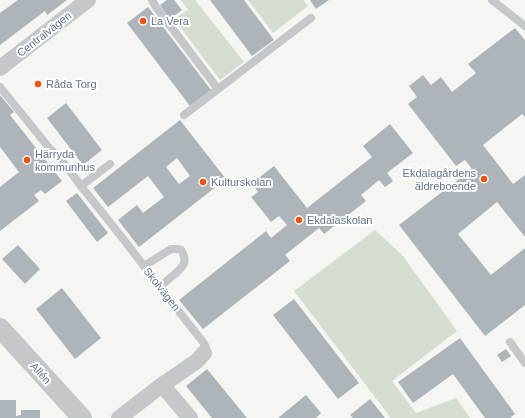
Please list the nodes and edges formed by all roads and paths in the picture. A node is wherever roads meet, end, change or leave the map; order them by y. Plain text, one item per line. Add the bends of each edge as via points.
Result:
1 (88, 0) edge
2 (152, 0) edge
3 (492, 0) edge
4 (311, 18) dead end
5 (525, 26) edge
6 (0, 68) edge
7 (0, 87) edge
8 (218, 89) junction
9 (184, 115) dead end
10 (110, 164) dead end
11 (81, 186) junction
12 (144, 266) junction
13 (160, 286) junction
14 (0, 328) edge
15 (510, 342) dead end
16 (204, 352) joint
17 (525, 363) edge
18 (162, 386) junction
19 (82, 418) edge
20 (119, 418) edge
21 (190, 418) edge

1 - 6 street, Centralvägen
2 - 8 lane
3 - 5 lane
4 - 8 lane
7 - 11 lane, Skolvägen
8 - 9 lane
10 - 11 lane
11 - 12 lane, Skolvägen
12 - 13 lane, Skolvägen
12 - 13 lane via 171,249 181,250 185,259 182,268
13 - 16 lane, Skolvägen via 203,342 206,347
14 - 19 street, Allén
15 - 17 lane
16 - 18 street, Skolvägen via 197,361
18 - 20 street, Skolvägen
18 - 21 street

